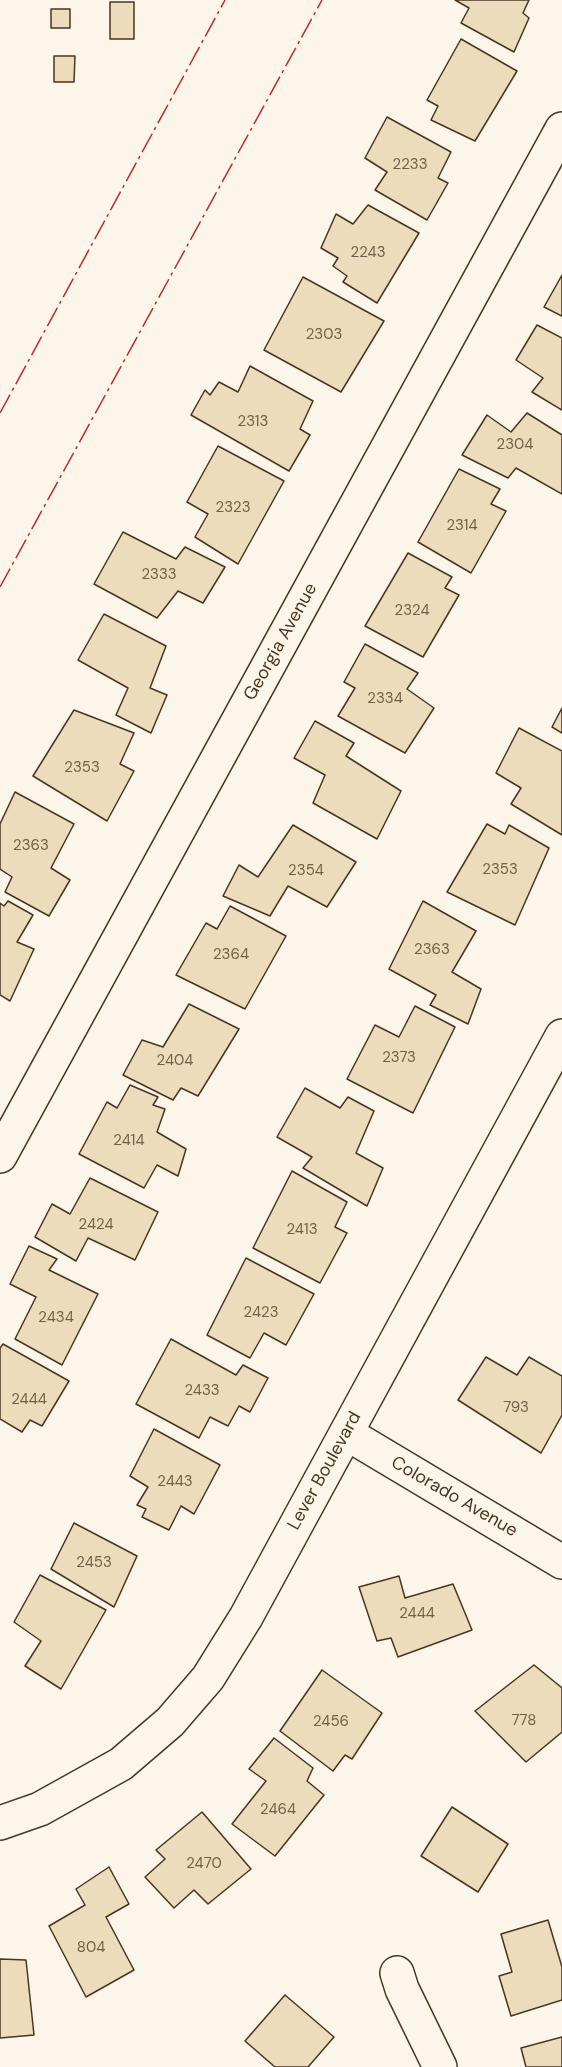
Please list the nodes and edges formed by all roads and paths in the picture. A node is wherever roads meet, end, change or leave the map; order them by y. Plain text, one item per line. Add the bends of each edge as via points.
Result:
1 (562, 129) edge
2 (562, 1036) edge
3 (552, 1076) edge
4 (0, 1156) edge
5 (346, 1433) junction
6 (562, 1562) edge
7 (0, 1822) edge
8 (397, 1973) dead end
9 (440, 2067) edge

1 - 4 street, Georgia Avenue
2 - 3 street, Lever Boulevard
3 - 5 street, Lever Boulevard
5 - 6 street, Colorado Avenue
5 - 7 street, Lever Boulevard via 246,1617 208,1678 170,1722 105,1774 40,1809
8 - 9 street

